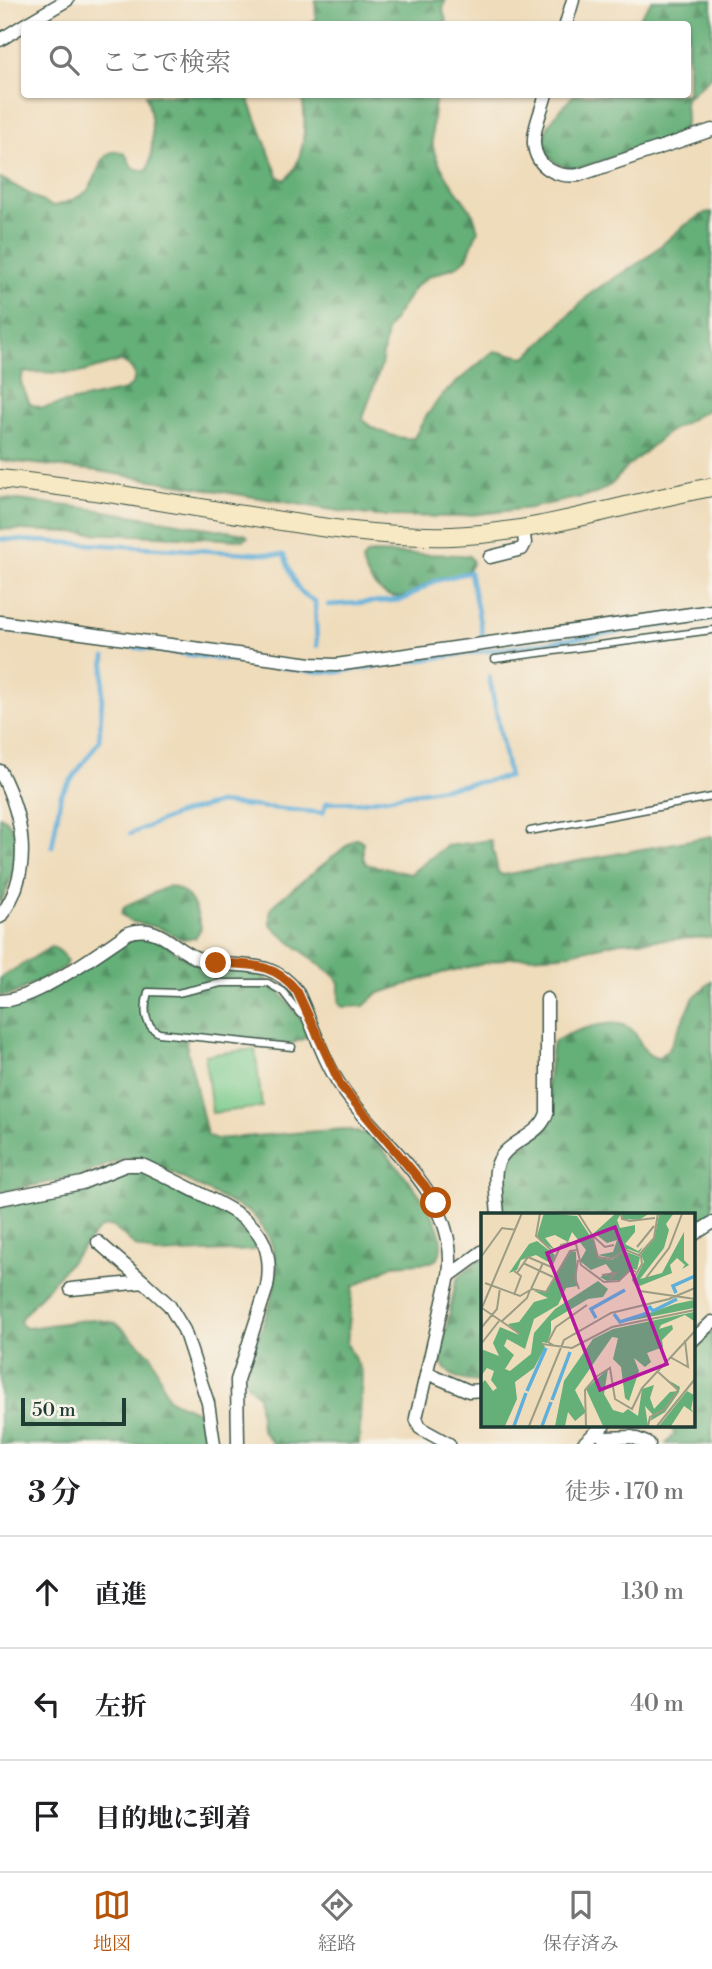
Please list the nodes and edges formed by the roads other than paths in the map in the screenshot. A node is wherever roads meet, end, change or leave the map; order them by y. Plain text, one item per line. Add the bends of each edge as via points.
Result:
1 (67, 0) edge
2 (573, 0) edge
3 (32, 21) edge
4 (567, 21) edge
5 (21, 27) edge
6 (0, 40) edge
7 (545, 98) edge
8 (712, 130) edge
9 (0, 479) edge
10 (712, 487) edge
11 (523, 528) junction
12 (490, 557) dead end
13 (712, 611) edge
14 (0, 622) edge
15 (712, 630) edge
16 (495, 659) dead end
17 (0, 771) edge
18 (712, 797) edge
19 (530, 831) dead end
20 (0, 916) edge
21 (547, 999) dead end
22 (0, 1001) edge
23 (307, 1013) junction
24 (292, 1047) dead end
25 (0, 1199) edge
26 (498, 1213) edge
27 (712, 1223) edge
28 (694, 1234) edge
29 (98, 1242) dead end
30 (481, 1252) edge
31 (449, 1276) junction
32 (144, 1282) junction
33 (71, 1289) dead end
34 (712, 1322) edge
35 (694, 1339) edge
36 (426, 1373) junction
37 (481, 1390) edge
38 (600, 1428) edge
39 (214, 1444) edge
40 (238, 1444) edge
41 (449, 1444) edge
42 (583, 1444) edge
43 (649, 1444) edge

1 - 3 street
2 - 4 street
5 - 6 street
7 - 8 street via 534,143 541,162 558,175 579,175
9 - 11 street via 376,534 455,536
10 - 11 street
11 - 12 street via 522,550
13 - 14 street via 336,665
15 - 16 lane
17 - 20 street via 16,810 23,856 13,894
18 - 19 lane
21 - 26 street via 547,1113 539,1129 511,1146 499,1161
22 - 23 street via 48,983 128,933 148,930 202,960 278,972 297,991
23 - 24 lane via 300,1014 283,992 268,984 221,983 178,993 148,992 147,1022 159,1033
23 - 31 street via 341,1086 436,1203 449,1241
25 - 40 street via 82,1183 126,1165 142,1165 246,1219 265,1242 270,1272 237,1380
27 - 28 street
29 - 32 street
30 - 31 street
31 - 36 street
32 - 33 street
32 - 39 street via 169,1305 184,1330 208,1403
34 - 35 street
36 - 37 street via 469,1391
36 - 41 street via 417,1423
38 - 42 street
38 - 43 street via 604,1438 632,1437

